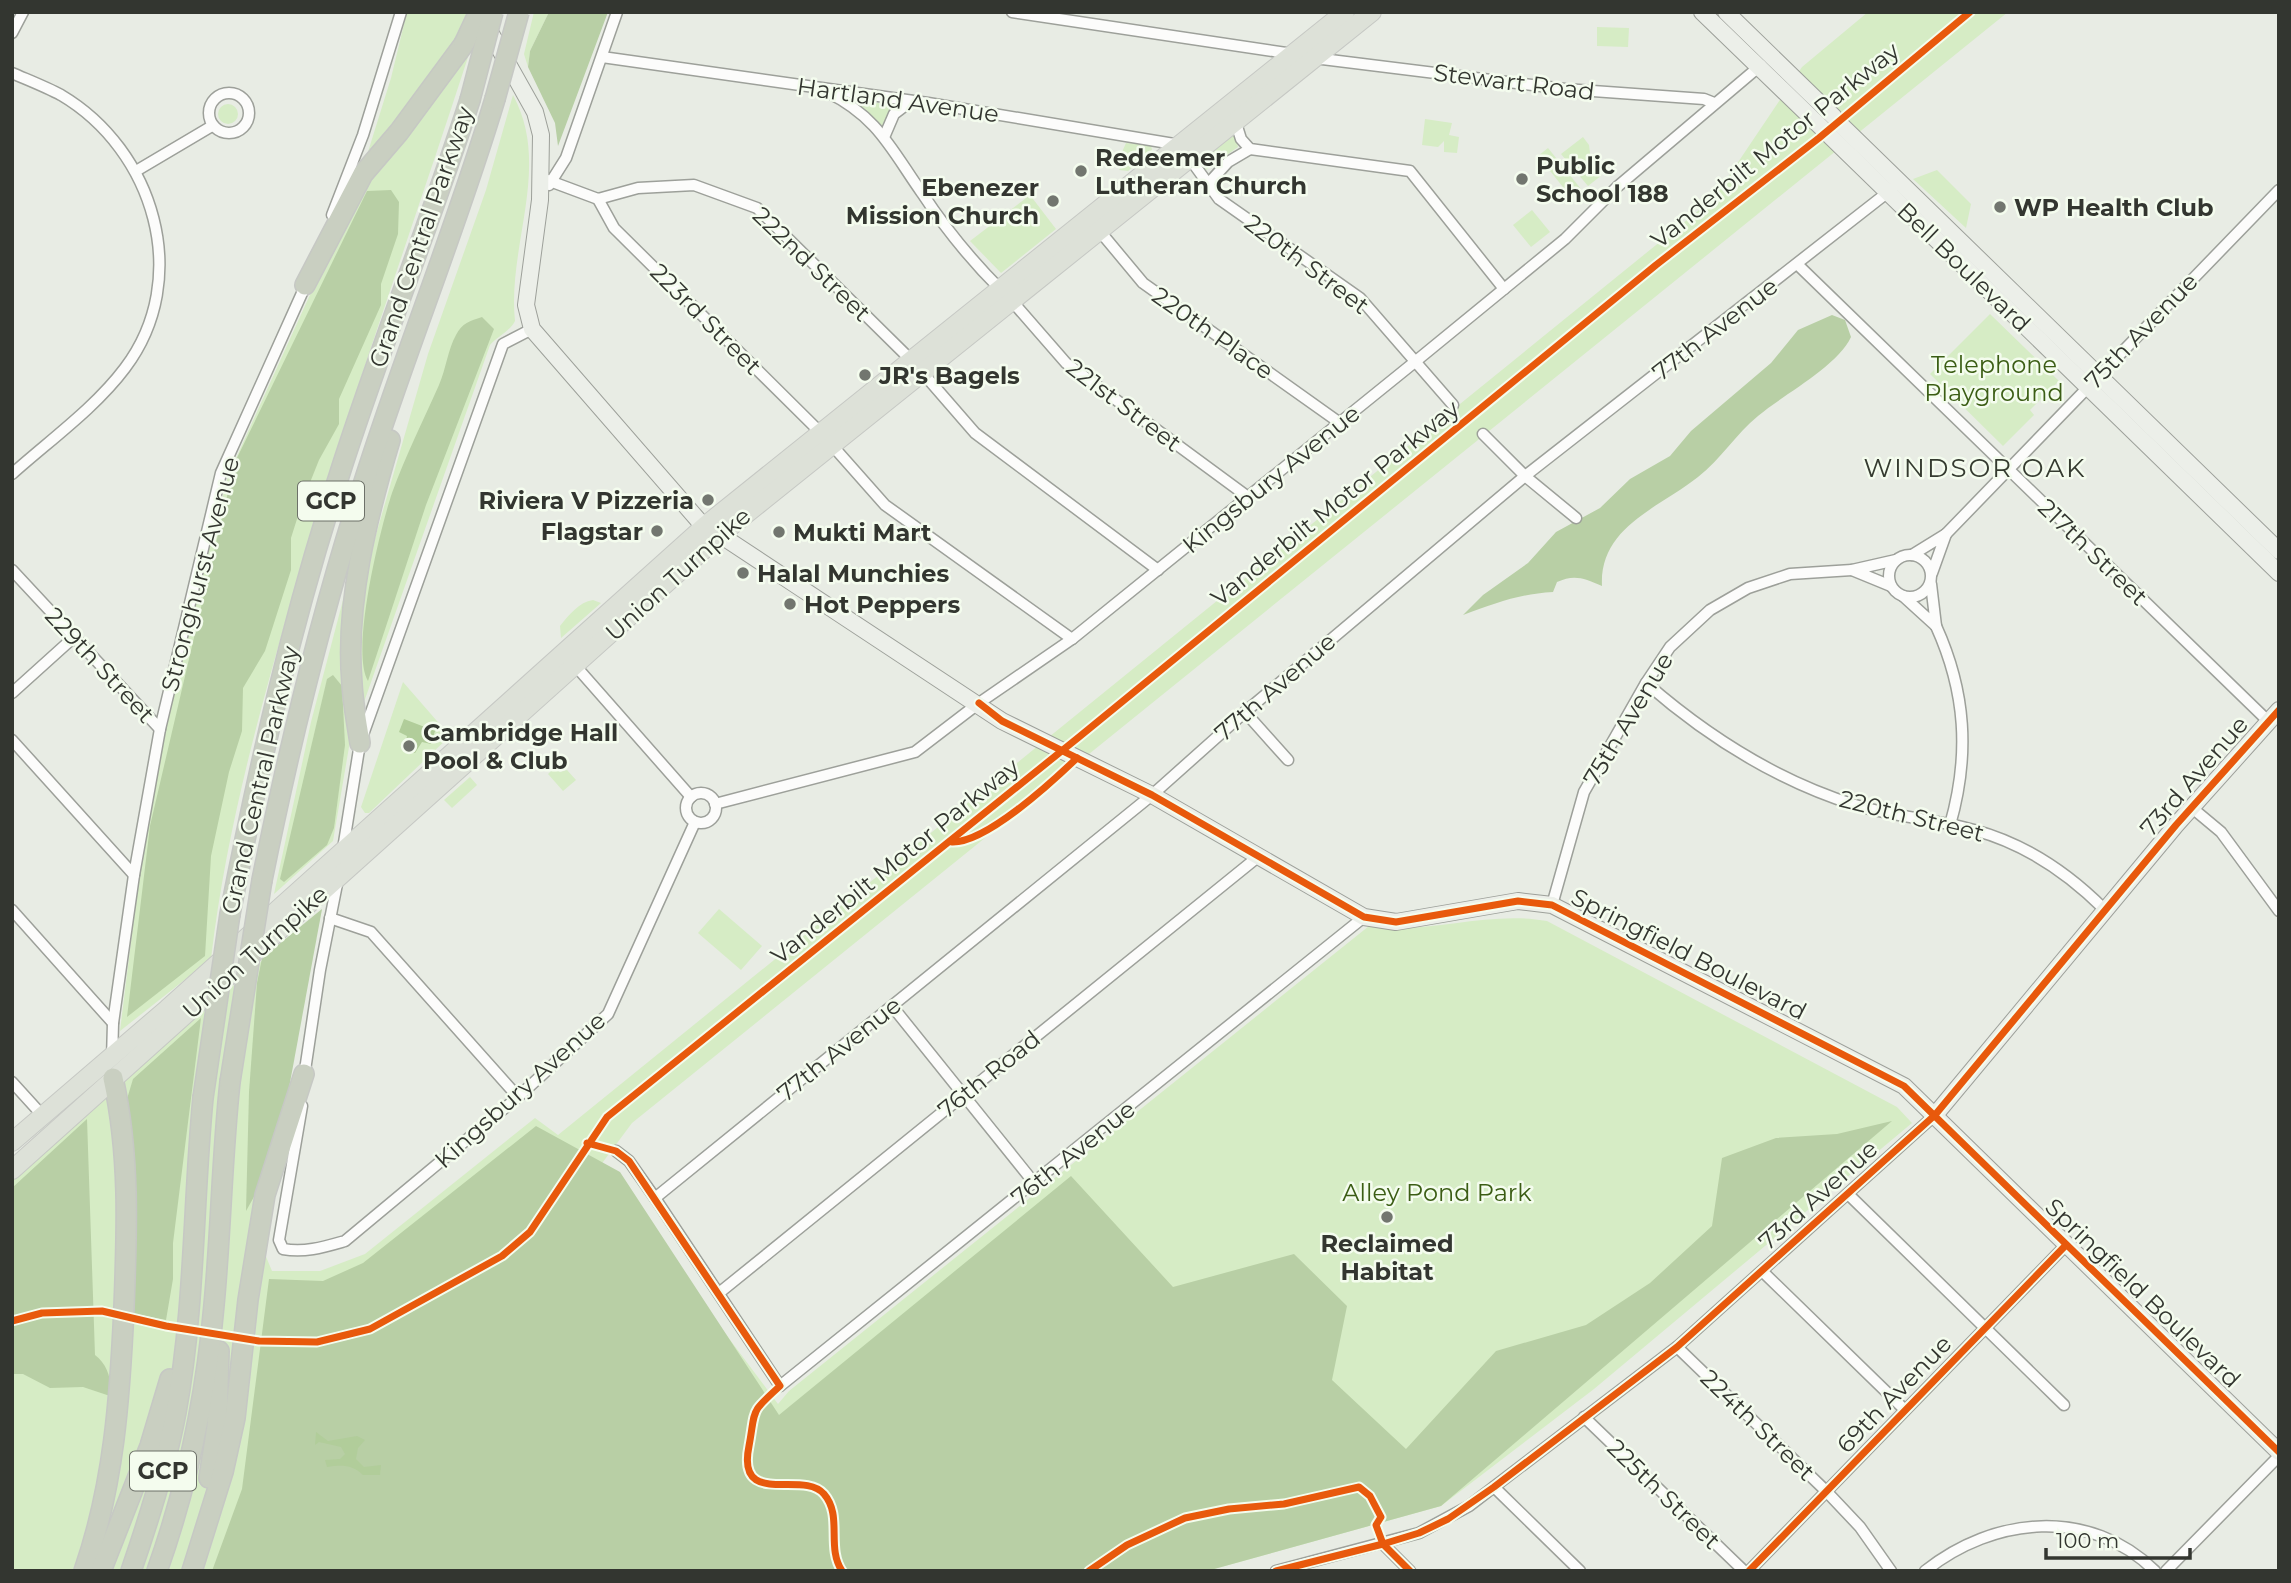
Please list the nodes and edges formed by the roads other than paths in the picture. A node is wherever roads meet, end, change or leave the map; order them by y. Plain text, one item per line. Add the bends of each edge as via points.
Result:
1 (23, 12) edge
2 (401, 12) edge
3 (479, 12) edge
4 (493, 12) edge
5 (519, 12) edge
6 (617, 12) edge
7 (1012, 12) edge
8 (1345, 12) edge
9 (1371, 12) edge
10 (1702, 12) edge
11 (1726, 12) edge
12 (12, 33) edge
13 (1294, 55) junction
14 (602, 57) junction
15 (1314, 58) junction
16 (1765, 62) junction
17 (12, 73) edge
18 (820, 89) junction
19 (911, 101) junction
20 (1714, 103) junction
21 (1235, 120) junction
22 (212, 126) dead end
23 (885, 135) junction
24 (1250, 149) junction
25 (1185, 150) junction
26 (136, 171) junction
27 (545, 179) junction
28 (1207, 185) junction
29 (1893, 188) junction
30 (2279, 190) edge
31 (598, 199) junction
32 (460, 206) junction
33 (1098, 229) junction
34 (1798, 265) junction
35 (305, 285) junction
36 (1504, 289) junction
37 (1006, 295) junction
38 (532, 329) junction
39 (1416, 361) junction
40 (916, 366) junction
41 (2093, 381) junction
42 (1453, 405) dead end
43 (1340, 423) junction
44 (1483, 434) dead end
45 (826, 438) junction
46 (2008, 469) junction
47 (12, 474) edge
48 (1525, 476) junction
49 (1248, 497) junction
50 (1576, 518) dead end
51 (713, 530) junction
52 (1946, 534) junction
53 (2279, 551) edge
54 (1912, 555) junction
55 (1896, 560) junction
56 (12, 570) edge
57 (1158, 570) junction
58 (1852, 570) junction
59 (2279, 573) edge
60 (1931, 578) junction
61 (1891, 586) junction
62 (1903, 596) junction
63 (1936, 626) junction
64 (74, 638) junction
65 (1072, 639) junction
66 (569, 659) junction
67 (1646, 683) junction
68 (12, 693) edge
69 (978, 703) junction
70 (1245, 712) junction
71 (2273, 716) edge
72 (160, 729) junction
73 (12, 740) edge
74 (360, 743) junction
75 (1288, 760) dead end
76 (1152, 794) junction
77 (691, 797) junction
78 (715, 804) junction
79 (2191, 807) junction
80 (695, 822) junction
81 (1950, 825) junction
82 (343, 849) junction
83 (1259, 856) junction
84 (134, 875) junction
85 (338, 877) junction
86 (1552, 905) junction
87 (2104, 909) junction
88 (12, 911) edge
89 (2279, 911) edge
90 (1364, 917) junction
91 (330, 918) junction
92 (892, 1006) junction
93 (113, 1023) junction
94 (111, 1054) junction
95 (304, 1074) junction
96 (113, 1078) junction
97 (12, 1082) edge
98 (964, 1095) junction
99 (518, 1097) junction
100 (42, 1115) junction
101 (1936, 1115) junction
102 (12, 1142) edge
103 (616, 1151) dead end
104 (12, 1170) edge
105 (1035, 1184) junction
106 (1847, 1194) junction
107 (655, 1198) junction
108 (2066, 1245) junction
109 (1762, 1271) junction
110 (719, 1293) junction
111 (1985, 1328) junction
112 (1677, 1347) junction
113 (177, 1367) junction
114 (213, 1372) junction
115 (2064, 1405) dead end
116 (1905, 1410) junction
117 (1584, 1417) junction
118 (2279, 1454) edge
119 (1494, 1487) junction
120 (1826, 1491) junction
121 (1383, 1544) junction
122 (84, 1571) edge
123 (101, 1571) edge
124 (131, 1571) edge
125 (156, 1571) edge
126 (190, 1571) edge
127 (1276, 1571) edge
128 (1410, 1571) edge
129 (1580, 1571) edge
130 (1747, 1571) edge
131 (1891, 1571) edge
132 (1925, 1571) edge
133 (2155, 1571) edge
134 (2166, 1571) edge

1 - 12 street
2 - 35 street, Stronghurst Avenue via 363,135
3 - 27 main road via 535,112
3 - 35 highway, bridge via 464,44 363,174
4 - 113 highway, Grand Central Parkway / GCP, bridge via 470,100 317,548 270,725 230,914 203,1098
5 - 32 highway, Grand Central Parkway / GCP, bridge
6 - 14 street
7 - 13 street
8 - 13 main road, Union Turnpike
9 - 15 main road, Union Turnpike
10 - 16 main road, Bell Boulevard
11 - 16 main road, Bell Boulevard
13 - 25 main road, Union Turnpike
14 - 18 street, Hartland Avenue
14 - 27 street via 566,158
15 - 20 street, Stewart Road
15 - 21 main road, Union Turnpike
16 - 20 street, Kingsbury Avenue
16 - 29 main road, Bell Boulevard
17 - 26 street via 77,107 115,143
18 - 19 street, Hartland Avenue
18 - 23 street, 221st Street via 861,113
19 - 23 street via 894,114
19 - 25 street, Hartland Avenue
20 - 36 street, Kingsbury Avenue
21 - 24 street
21 - 25 main road, Union Turnpike
22 - 26 street
23 - 37 street, 221st Street via 950,234
24 - 28 street via 1228,162
24 - 36 street via 1410,171
25 - 28 street, 220th Street
25 - 33 main road, Union Turnpike
25 - 37 main road, Union Turnpike
26 - 47 street via 152,209 159,244 158,287 150,322 137,350 109,387
27 - 31 street
27 - 38 main road via 526,305
28 - 39 street, 220th Street via 1219,199 1360,298
29 - 34 street, 77th Avenue
29 - 41 main road, Bell Boulevard
30 - 41 street, 75th Avenue
31 - 40 street, 222nd Street via 638,188 694,185 757,208
31 - 45 street, 223rd Street via 614,228
32 - 74 highway via 388,445 356,585 351,682
32 - 114 highway, Grand Central Parkway / GCP, bridge via 337,568 262,880 230,1082
33 - 37 main road, Union Turnpike
33 - 43 street, 220th Place via 1143,283
34 - 46 street, 217th Street
34 - 48 street, 77th Avenue
35 - 72 street, Stronghurst Avenue via 221,473
36 - 39 street, Kingsbury Avenue
37 - 40 main road, Union Turnpike
37 - 49 street, 221st Street via 1066,363
38 - 51 main road, Springfield Boulevard via 687,509
38 - 74 street via 503,344
39 - 42 street, 220th Street
39 - 43 street, Kingsbury Avenue
40 - 45 main road, Union Turnpike
40 - 57 street, 222nd Street via 980,438
41 - 46 street, 75th Avenue
41 - 53 main road, Bell Boulevard
41 - 59 main road, Bell Boulevard
43 - 49 street, Kingsbury Avenue
44 - 48 street
45 - 51 main road, Union Turnpike
45 - 65 street, 223rd Street via 885,505
46 - 52 street, 75th Avenue
46 - 71 street, 217th Street
48 - 50 street
48 - 70 street, 77th Avenue
49 - 57 street, Kingsbury Avenue
51 - 66 main road, Union Turnpike
51 - 69 main road, Springfield Boulevard
52 - 54 street, 75th Avenue
52 - 60 street, 75th Avenue
54 - 55 street
54 - 60 street via 1923,559
55 - 58 street, 75th Avenue
55 - 61 street via 1890,570
56 - 64 street, 229th Street
57 - 65 street, Kingsbury Avenue
58 - 61 street, 75th Avenue
58 - 67 street, 75th Avenue via 1790,574 1724,601 1670,647
60 - 62 street via 1919,596
60 - 63 street
61 - 62 street
62 - 63 street
63 - 81 street via 1958,687 1964,730 1961,781
64 - 68 street
64 - 72 street, 229th Street
65 - 69 street, Kingsbury Avenue
66 - 77 street
66 - 82 main road, Union Turnpike
66 - 85 main road, Union Turnpike
67 - 81 street, 220th Street via 1721,743 1788,780 1856,806
67 - 86 street, 75th Avenue via 1584,792
69 - 76 main road, Springfield Boulevard via 1002,721
69 - 78 street, Kingsbury Avenue via 915,752
70 - 75 street
70 - 76 street, 77th Avenue
71 - 79 main road, 73rd Avenue
72 - 84 street, Stronghurst Avenue
73 - 84 street
74 - 82 street
76 - 83 main road, Springfield Boulevard
76 - 92 street, 77th Avenue
77 - 78 street via 708,795
77 - 80 street via 686,811
78 - 80 street via 711,819
79 - 87 main road, 73rd Avenue
79 - 89 street via 2221,832
80 - 99 street, Kingsbury Avenue via 608,1014
81 - 87 street, 220th Street via 2026,849 2065,873
82 - 85 street
82 - 94 main road, Union Turnpike
83 - 90 main road, Springfield Boulevard
83 - 98 street, 76th Road
84 - 93 street, Stronghurst Avenue
85 - 91 street
85 - 96 main road, Union Turnpike
86 - 90 main road, Springfield Boulevard via 1518,901 1396,922
86 - 101 main road, Springfield Boulevard via 1904,1086
87 - 101 main road, 73rd Avenue
88 - 93 street
90 - 105 street, 76th Avenue
91 - 95 street
91 - 99 street via 372,932
92 - 98 street
92 - 107 street, 77th Avenue
93 - 94 street, Stronghurst Avenue
94 - 96 street, Stronghurst Avenue
94 - 100 main road, Union Turnpike
95 - 99 street, Kingsbury Avenue via 279,1240 284,1249 293,1251 345,1241
95 - 126 highway via 265,1195 235,1418 223,1472
96 - 104 main road, Union Turnpike
96 - 122 highway via 121,1112 128,1199 122,1350 111,1471
97 - 100 street
98 - 105 street
98 - 110 street, 76th Road
100 - 102 main road, Union Turnpike
101 - 106 street, 73rd Avenue
101 - 108 main road, Springfield Boulevard
103 - 107 street via 629,1161
105 - 110 street, 76th Avenue via 780,1387
106 - 109 street, 73rd Avenue
106 - 111 street
107 - 110 street
108 - 111 street, 69th Avenue
108 - 118 main road, Springfield Boulevard
109 - 112 street, 73rd Avenue
109 - 116 street
111 - 115 street
111 - 116 street, 69th Avenue
112 - 117 street, 73rd Avenue
112 - 120 street, 224th Street
113 - 123 highway
113 - 124 highway, GCP via 165,1463
114 - 125 highway, Grand Central Parkway / GCP via 188,1472
114 - 126 highway via 217,1426
116 - 120 street, 69th Avenue
117 - 119 street, 73rd Avenue
117 - 130 street, 225th Street
118 - 134 street
119 - 121 street, 73rd Avenue via 1448,1519
119 - 129 street
120 - 130 street, 69th Avenue
120 - 131 street, 224th Street via 1860,1527
121 - 127 street, 73rd Avenue
121 - 128 street
132 - 133 street via 1972,1544 2007,1531 2045,1525 2078,1528 2113,1539

